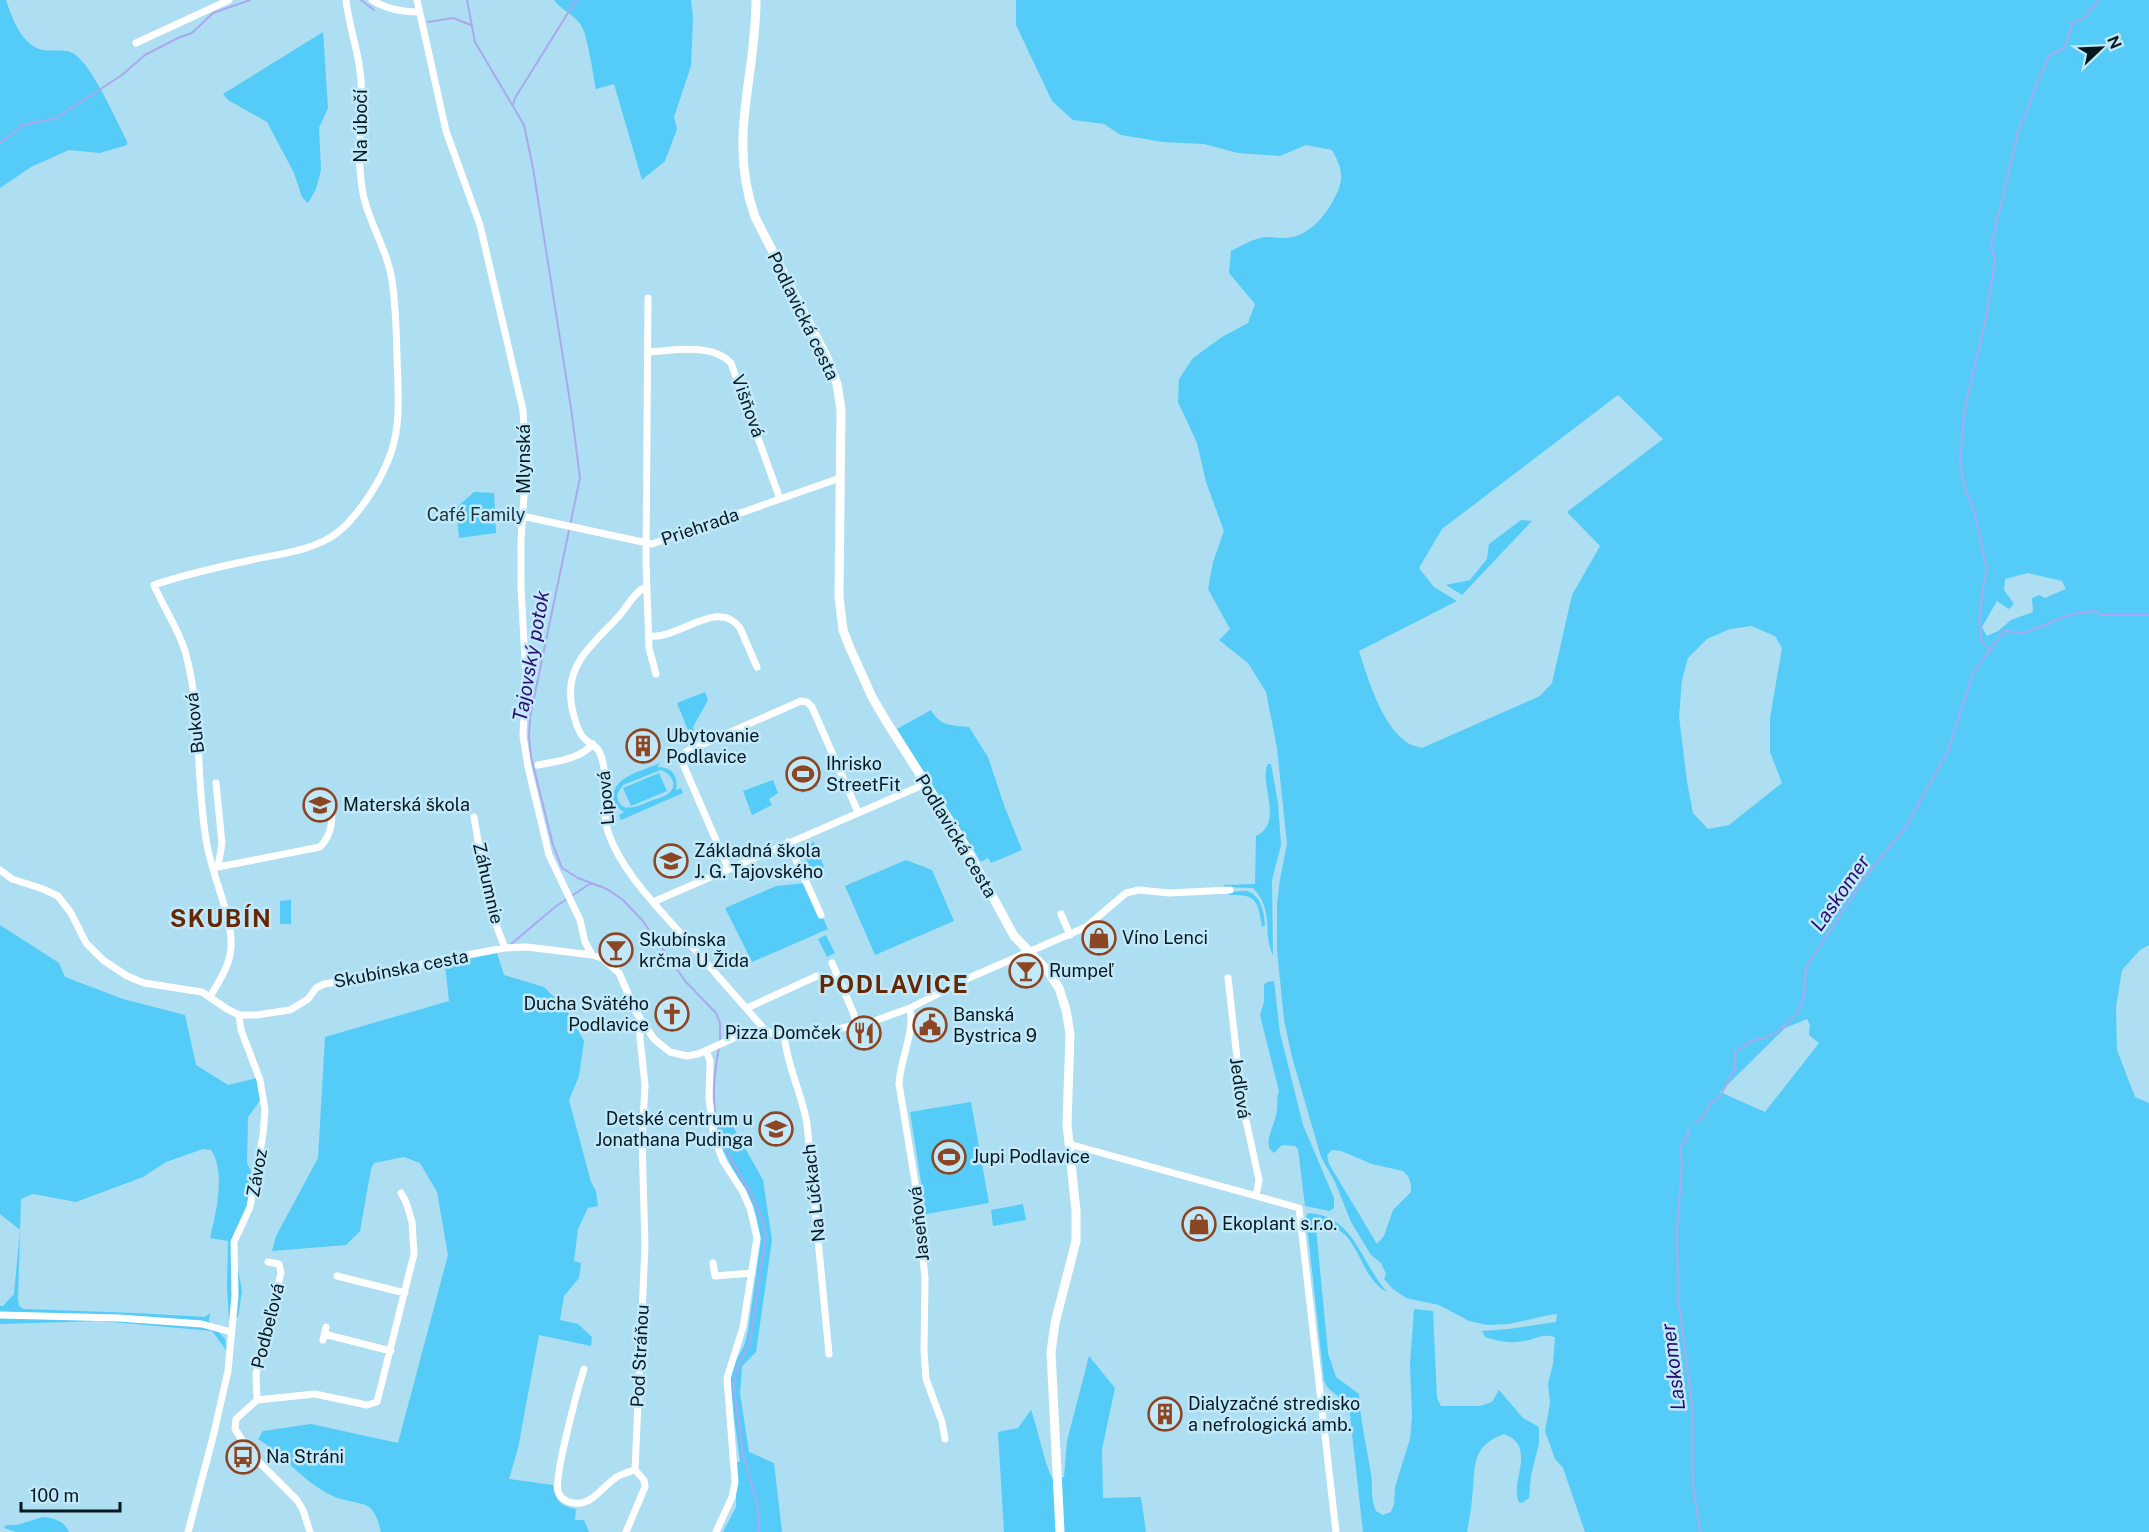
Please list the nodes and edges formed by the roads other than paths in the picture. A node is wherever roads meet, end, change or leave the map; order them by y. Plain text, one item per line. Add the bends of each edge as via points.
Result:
1 (229, 0) edge
2 (346, 0) edge
3 (372, 0) edge
4 (417, 0) edge
5 (756, 0) edge
6 (419, 12) junction
7 (136, 43) dead end
8 (648, 298) dead end
9 (648, 352) junction
10 (840, 478) junction
11 (780, 499) junction
12 (522, 516) junction
13 (646, 544) junction
14 (154, 585) joint
15 (646, 586) junction
16 (649, 636) junction
17 (757, 667) dead end
18 (656, 674) dead end
19 (593, 744) junction
20 (538, 765) dead end
21 (216, 783) dead end
22 (925, 784) junction
23 (330, 797) dead end
24 (858, 812) junction
25 (474, 817) dead end
26 (788, 842) junction
27 (215, 868) junction
28 (728, 868) junction
29 (0, 870) edge
30 (1230, 890) dead end
31 (653, 902) junction
32 (1061, 914) dead end
33 (821, 915) dead end
34 (1070, 934) junction
35 (505, 948) junction
36 (1029, 952) junction
37 (592, 955) junction
38 (832, 963) dead end
39 (817, 976) dead end
40 (1228, 978) dead end
41 (210, 997) junction
42 (747, 1008) junction
43 (910, 1008) junction
44 (239, 1014) junction
45 (644, 1025) junction
46 (857, 1025) junction
47 (766, 1031) junction
48 (784, 1035) junction
49 (706, 1050) junction
50 (1069, 1144) junction
51 (401, 1193) dead end
52 (1256, 1196) junction
53 (268, 1262) dead end
54 (713, 1263) dead end
55 (752, 1273) junction
56 (337, 1276) dead end
57 (405, 1293) junction
58 (0, 1315) edge
59 (231, 1332) junction
60 (324, 1334) dead end
61 (391, 1350) junction
62 (829, 1354) dead end
63 (584, 1369) dead end
64 (257, 1400) junction
65 (945, 1439) dead end
66 (635, 1470) junction
67 (188, 1532) edge
68 (310, 1532) edge
69 (626, 1532) edge
70 (716, 1532) edge
71 (1060, 1532) edge
72 (1336, 1532) edge

1 - 7 street
2 - 14 street, Na úbočí via 360,70 361,181 390,268 393,292 399,413 392,455 358,511 336,534 320,543
3 - 6 street via 385,7
4 - 6 street, Mlynská
5 - 10 main road, Podlavická cesta via 741,145 745,182 766,242 834,372 841,410
6 - 12 street, Mlynská via 446,131 480,225 520,394 526,444
8 - 9 street
9 - 11 street, Višňová via 700,350 731,363
9 - 13 street
10 - 11 street, Priehrada
10 - 22 main road, Podlavická cesta via 838,597 843,630 872,697
11 - 13 street, Priehrada
12 - 13 street, Priehrada
12 - 37 street, Mlynská via 526,676 523,736 549,855
13 - 15 street
14 - 27 street, Buková via 188,663 207,845
15 - 16 street
15 - 19 street, Lipová via 590,645 571,679 574,716 581,734
16 - 17 street via 664,636 715,616 726,616 740,628
16 - 18 street
19 - 20 street via 575,757
19 - 31 street, Lipová via 600,752 604,769 609,832 633,877
21 - 27 street, Buková via 222,843
22 - 24 street
22 - 36 main road, Podlavická cesta via 963,842 1014,936
23 - 27 street via 333,824 320,847
24 - 26 street
24 - 28 street via 812,707 801,701 683,757
25 - 35 street, Záhumnie via 489,906
26 - 28 street
26 - 33 street
27 - 41 street, Buková via 231,949 223,976
28 - 31 street
29 - 41 street via 12,879 58,896 86,943 127,976 144,983 193,989
30 - 34 street via 1126,893 1091,924
31 - 42 street, Lipová
32 - 34 street
34 - 36 street
35 - 37 street, Skubínska cesta
35 - 44 street, Skubínska cesta via 324,984 290,1010
36 - 43 street
36 - 50 main road, Podlavická cesta via 1059,988 1066,1010 1070,1034
37 - 45 street, Skubínska cesta via 602,958 619,973
38 - 46 street
39 - 42 street
40 - 52 street, Jedľová via 1241,1092 1259,1180
41 - 44 street
42 - 47 street, Lipová
43 - 46 street
43 - 65 street, Jaseňová via 899,1084 923,1258 926,1379
44 - 59 street, Závoz via 241,1030 261,1080 265,1110 253,1196 234,1242
45 - 49 street, Skubínska cesta via 670,1052 687,1056
45 - 66 street, Pod Stráňou via 640,1038 645,1085 645,1246
46 - 48 street
47 - 48 street
47 - 49 street, Skubínska cesta via 743,1034
48 - 62 street, Na Lúčkach via 805,1109
49 - 55 street via 714,1137 755,1224
50 - 52 street
50 - 71 main road, Podlavická cesta via 1076,1240 1054,1332 1051,1362
51 - 57 street via 409,1210 414,1243
52 - 72 street via 1299,1208
53 - 64 street, Podbeľová via 279,1264 281,1273 255,1379
54 - 55 street via 715,1277
55 - 70 street via 743,1327 727,1378 735,1470 732,1497
56 - 57 street
57 - 61 street
58 - 59 street via 202,1323
59 - 67 street, Závoz via 221,1403
60 - 61 street
61 - 64 street via 375,1404 315,1394
63 - 66 street via 574,1401 558,1492 568,1502 584,1503 614,1479
64 - 68 street via 236,1419 235,1429 261,1465 297,1500
66 - 69 street, Pod Stráňou via 645,1487

